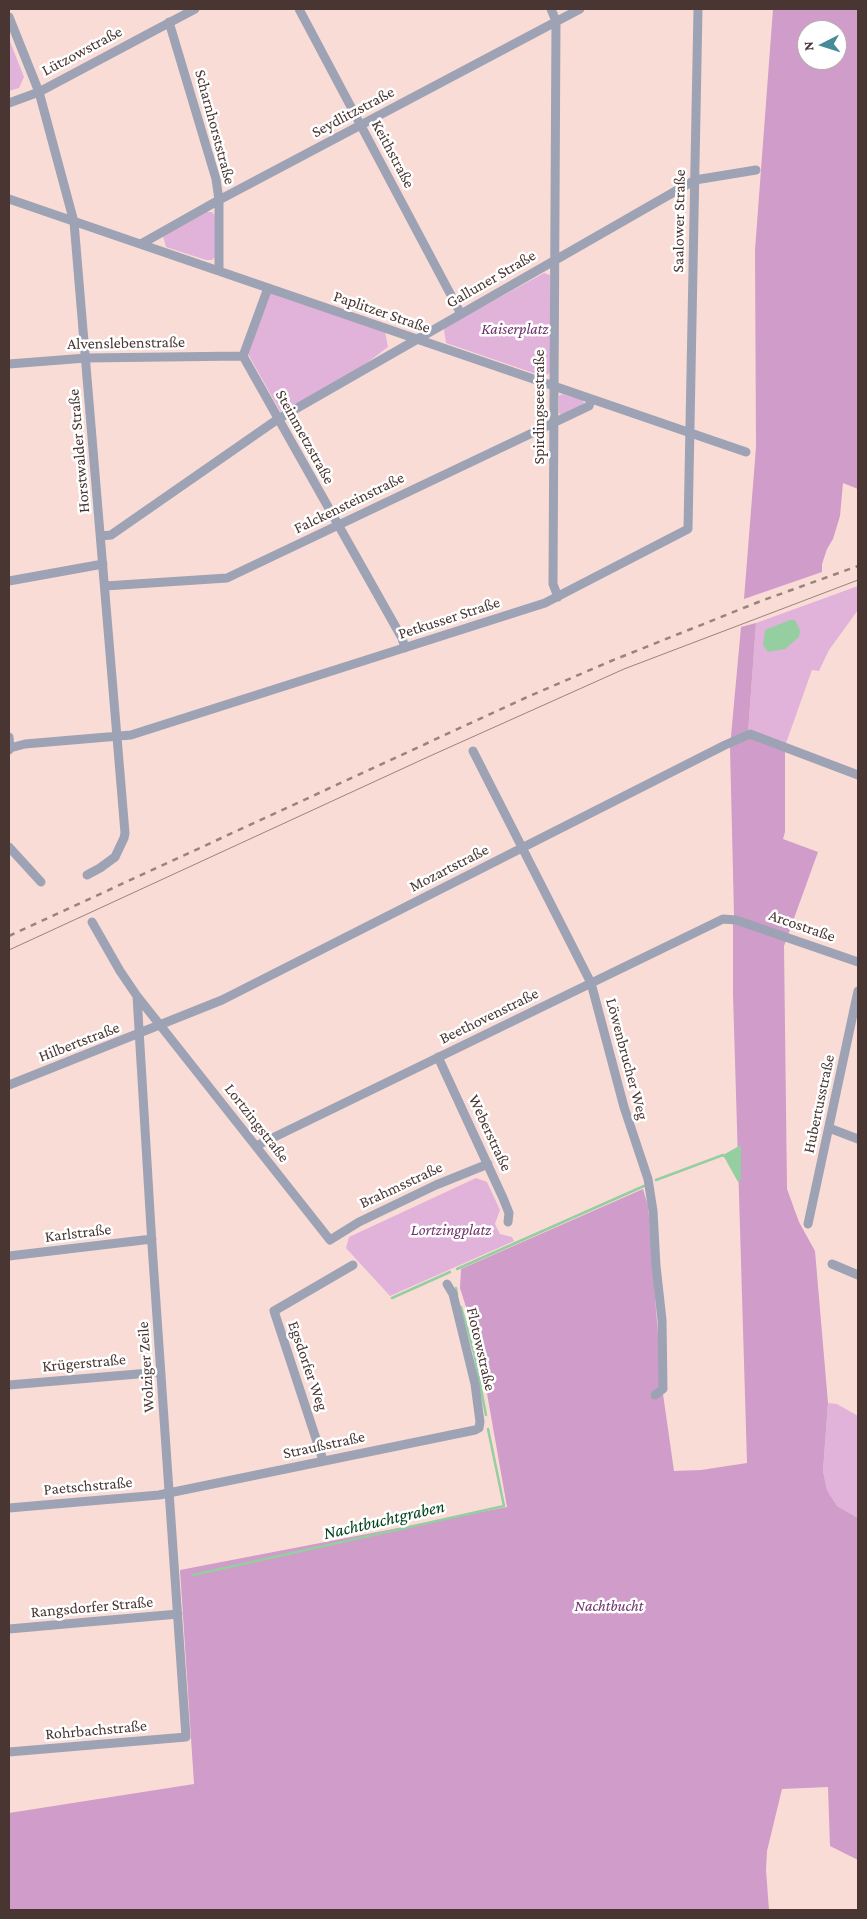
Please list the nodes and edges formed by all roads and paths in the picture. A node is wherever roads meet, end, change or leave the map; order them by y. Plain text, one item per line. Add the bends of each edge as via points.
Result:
1 (195, 9) edge
2 (299, 9) edge
3 (551, 9) edge
4 (580, 9) edge
5 (698, 9) edge
6 (9, 17) edge
7 (556, 21) junction
8 (169, 22) junction
9 (38, 92) junction
10 (9, 103) edge
11 (361, 125) junction
12 (756, 170) dead end
13 (695, 180) junction
14 (9, 199) edge
15 (218, 200) junction
16 (74, 222) junction
17 (141, 244) junction
18 (555, 260) junction
19 (219, 271) junction
20 (268, 288) junction
21 (461, 314) junction
22 (416, 339) junction
23 (243, 356) junction
24 (86, 358) junction
25 (9, 364) edge
26 (554, 386) junction
27 (591, 399) junction
28 (278, 419) junction
29 (554, 422) junction
30 (690, 433) junction
31 (746, 452) dead end
32 (338, 525) junction
33 (101, 536) junction
34 (103, 564) junction
35 (9, 581) edge
36 (105, 586) junction
37 (558, 597) junction
38 (405, 648) junction
39 (9, 736) edge
40 (117, 737) junction
41 (9, 749) edge
42 (473, 751) dead end
43 (858, 775) edge
44 (9, 847) edge
45 (522, 848) junction
46 (87, 874) dead end
47 (41, 882) dead end
48 (736, 920) joint
49 (92, 922) dead end
50 (858, 962) edge
51 (590, 983) junction
52 (858, 991) edge
53 (137, 996) junction
54 (160, 1025) junction
55 (138, 1035) junction
56 (438, 1057) junction
57 (9, 1085) edge
58 (829, 1128) junction
59 (858, 1138) edge
60 (256, 1146) junction
61 (488, 1164) junction
62 (508, 1222) dead end
63 (808, 1224) dead end
64 (152, 1239) junction
65 (330, 1240) joint
66 (9, 1256) edge
67 (832, 1264) dead end
68 (353, 1265) dead end
69 (858, 1275) edge
70 (447, 1284) dead end
71 (161, 1372) junction
72 (9, 1385) edge
73 (655, 1395) dead end
74 (480, 1422) joint
75 (323, 1460) junction
76 (170, 1493) junction
77 (9, 1508) edge
78 (178, 1614) junction
79 (9, 1629) edge
80 (186, 1737) joint
81 (9, 1752) edge

1 - 8 street, Lützowstraße
2 - 11 street, Keithstraße
3 - 7 street, Spirdingseestraße
4 - 7 street, Seydlitzstraße
5 - 13 street, Saalower Straße
6 - 9 street, Horstwalder Straße
7 - 11 street, Seydlitzstraße
7 - 18 street, Spirdingseestraße
8 - 9 street, Lützowstraße
8 - 15 street, Scharnhorststraße via 207,145
9 - 10 street, Lützowstraße
9 - 16 street, Horstwalder Straße
11 - 15 street, Seydlitzstraße
11 - 21 street, Keithstraße
12 - 13 street, Galluner Straße
13 - 18 street, Galluner Straße
13 - 30 street, Saalower Straße
14 - 16 street, Paplitzer Straße
15 - 17 street, Seydlitzstraße
15 - 19 street, Scharnhorststraße
16 - 17 street, Paplitzer Straße
16 - 24 street, Horstwalder Straße
17 - 19 street, Paplitzer Straße
18 - 21 street, Galluner Straße
18 - 26 street, Spirdingseestraße
19 - 20 street, Paplitzer Straße
20 - 22 street, Paplitzer Straße
20 - 23 street
21 - 22 street, Galluner Straße
22 - 26 street, Paplitzer Straße
22 - 28 street, Galluner Straße
23 - 24 street, Alvenslebenstraße
23 - 28 street, Steinmetzstraße
24 - 25 street, Alvenslebenstraße
24 - 33 street, Horstwalder Straße
26 - 27 street, Paplitzer Straße
26 - 29 street, Spirdingseestraße
27 - 29 street, Falckensteinstraße via 589,406
27 - 30 street, Paplitzer Straße
28 - 32 street, Steinmetzstraße
28 - 33 street, Galluner Straße via 111,535
29 - 32 street, Falckensteinstraße
29 - 37 street, Spirdingseestraße via 553,584
30 - 31 street, Paplitzer Straße
30 - 37 street, Petkusser Straße via 688,529
32 - 36 street, Falckensteinstraße via 227,578
32 - 38 street, Steinmetzstraße
33 - 34 street, Horstwalder Straße
34 - 35 street
34 - 36 street, Horstwalder Straße
36 - 40 street, Horstwalder Straße
37 - 38 street, Petkusser Straße
38 - 40 street, Petkusser Straße
39 - 41 street
40 - 41 street, Petkusser Straße via 31,744
40 - 46 street, Horstwalder Straße via 124,838 115,857
42 - 45 street, Löwenbrucher Weg
43 - 45 street, Mozartstraße via 750,734
44 - 47 street
45 - 51 street, Löwenbrucher Weg
45 - 54 street, Mozartstraße via 222,1000
48 - 50 street, Arcostraße
48 - 51 street, Beethovenstraße via 723,918
49 - 53 street
51 - 56 street, Beethovenstraße
51 - 73 street, Löwenbrucher Weg via 652,1197 663,1339 663,1389
52 - 58 street, Hubertusstraße
53 - 54 street
53 - 55 street, Wolziger Zeile
54 - 55 street, Hilbertstraße
54 - 60 street, Lortzingstraße
55 - 57 street, Hilbertstraße
55 - 64 street, Wolziger Zeile
56 - 60 street, Beethovenstraße
56 - 61 street, Weberstraße
58 - 59 street
58 - 63 street, Hubertusstraße
60 - 65 street, Lortzingstraße
61 - 62 street, Weberstraße via 509,1213
61 - 65 street, Brahmsstraße via 454,1176 359,1222
64 - 66 street, Karlstraße
64 - 71 street, Wolziger Zeile
67 - 69 street
68 - 75 street, Egsdorfer Weg via 274,1311
70 - 74 street, Flotowstraße via 453,1294 469,1356
71 - 72 street, Krügerstraße
71 - 76 street, Wolziger Zeile
74 - 75 street, Straußstraße via 475,1430
75 - 76 street, Straußstraße
76 - 77 street, Paetschstraße
76 - 78 street, Wolziger Zeile
78 - 79 street, Rangsdorfer Straße
78 - 80 street, Wolziger Zeile
80 - 81 street, Rohrbachstraße

